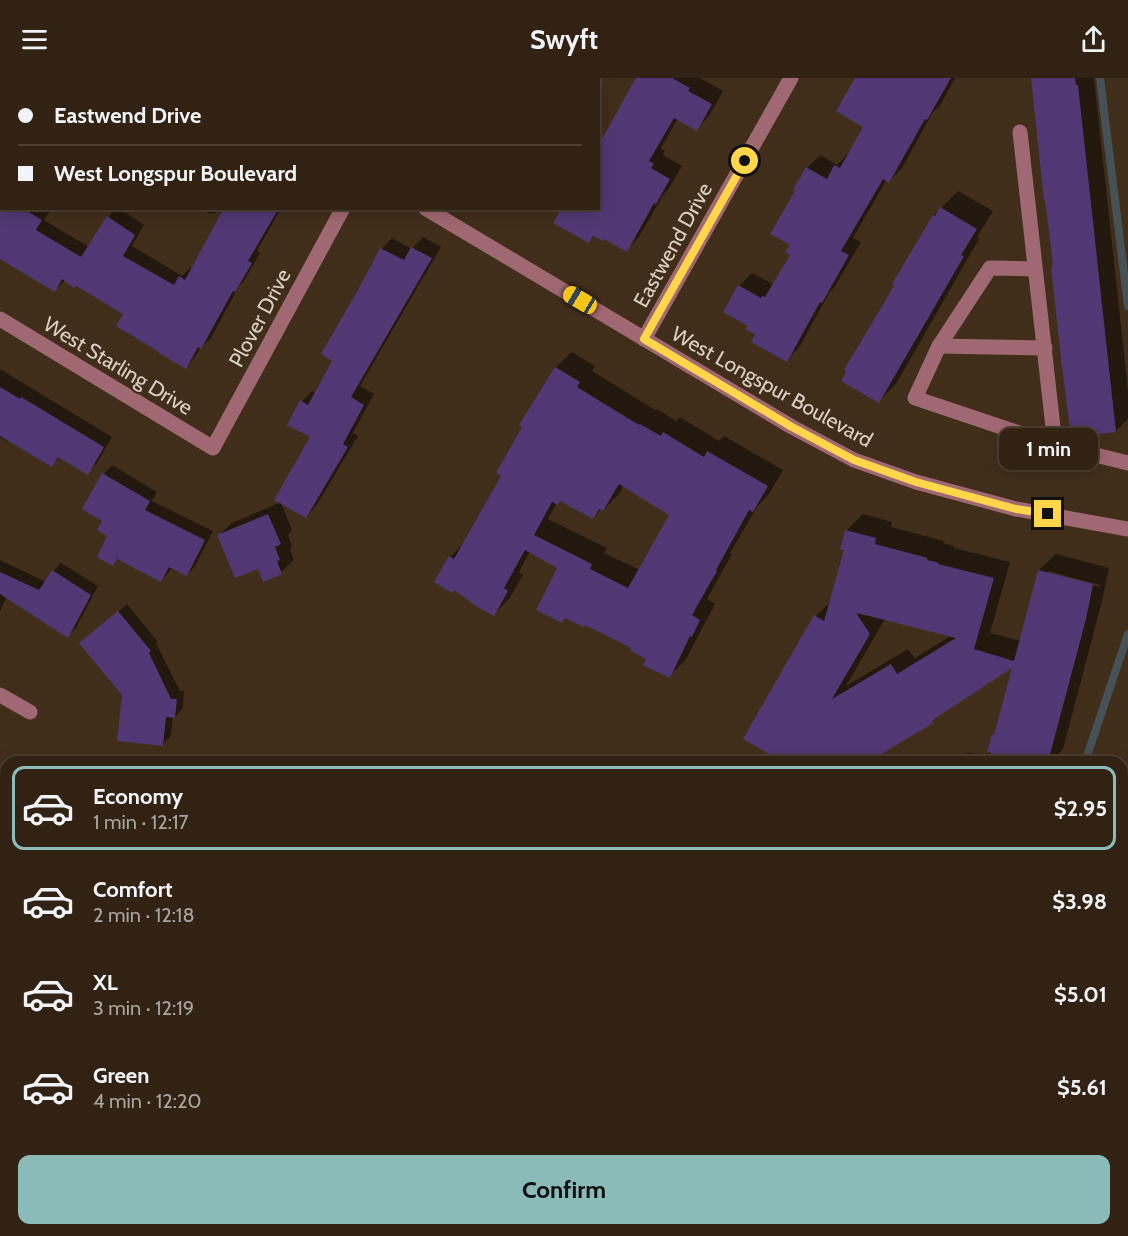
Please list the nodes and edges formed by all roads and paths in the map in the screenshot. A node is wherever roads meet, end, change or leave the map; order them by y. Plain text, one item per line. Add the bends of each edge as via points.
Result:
1 (791, 78) edge
2 (1020, 132) dead end
3 (342, 210) edge
4 (428, 210) edge
5 (1035, 269) junction
6 (0, 319) edge
7 (644, 339) junction
8 (939, 346) junction
9 (1045, 348) junction
10 (1055, 445) junction
11 (213, 448) joint
12 (1128, 463) edge
13 (1128, 529) edge
14 (0, 695) edge
15 (30, 712) dead end

1 - 7 street, Eastwend Drive
2 - 5 street
3 - 11 street, Plover Drive
4 - 7 street, West Longspur Boulevard
5 - 8 street via 990,268
5 - 9 street
6 - 11 street, West Starling Drive
7 - 13 street, West Longspur Boulevard via 854,460 916,482 1016,509
8 - 9 street
8 - 10 street via 915,398
9 - 10 street
10 - 12 street
14 - 15 street

